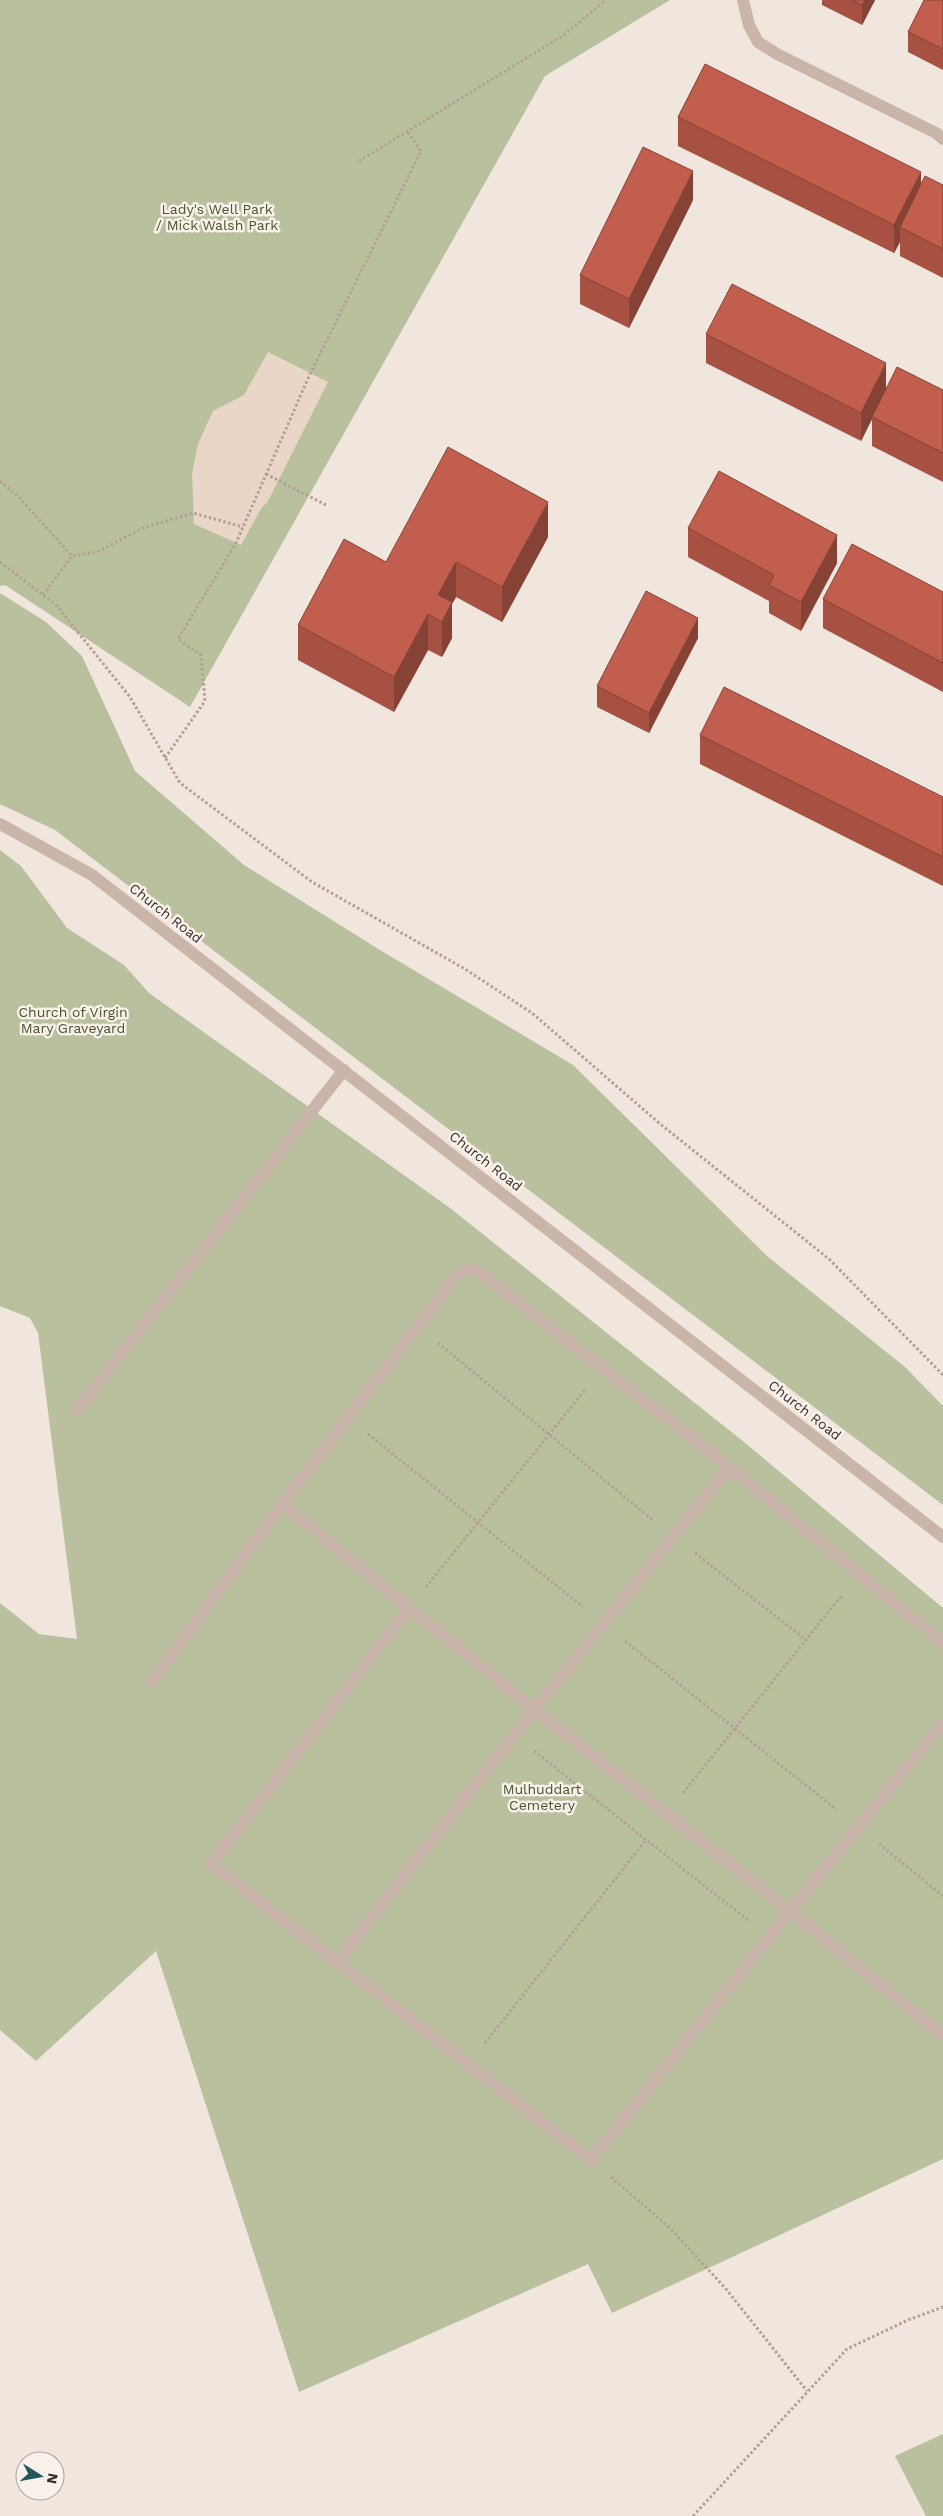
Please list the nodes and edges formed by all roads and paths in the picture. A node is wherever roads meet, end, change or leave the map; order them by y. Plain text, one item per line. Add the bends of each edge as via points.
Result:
1 (606, 0) edge
2 (743, 0) edge
3 (407, 131) junction
4 (943, 139) edge
5 (358, 161) dead end
6 (266, 474) junction
7 (0, 481) edge
8 (326, 506) dead end
9 (243, 527) junction
10 (72, 556) junction
11 (0, 562) edge
12 (43, 595) junction
13 (165, 758) junction
14 (0, 824) edge
15 (344, 1070) junction
16 (418, 1326) junction
17 (603, 1368) junction
18 (943, 1375) edge
19 (77, 1410) dead end
20 (348, 1418) junction
21 (549, 1435) junction
22 (730, 1467) junction
23 (282, 1504) junction
24 (478, 1523) junction
25 (674, 1537) junction
26 (943, 1537) edge
27 (859, 1574) junction
28 (410, 1608) junction
29 (604, 1624) junction
30 (806, 1640) junction
31 (943, 1643) edge
32 (151, 1683) dead end
33 (535, 1710) junction
34 (943, 1723) edge
35 (735, 1729) junction
36 (514, 1735) junction
37 (667, 1814) junction
38 (858, 1827) junction
39 (646, 1840) junction
40 (943, 1896) edge
41 (790, 1911) junction
42 (769, 1937) junction
43 (336, 1962) junction
44 (943, 2036) edge
45 (468, 2064) junction
46 (591, 2160) junction
47 (943, 2308) edge
48 (808, 2392) junction
49 (693, 2516) edge

1 - 3 path via 564,35
2 - 4 street via 749,25 758,42
3 - 5 path
3 - 6 path via 421,151 310,374
6 - 8 path
6 - 9 path
7 - 10 path via 18,496
9 - 10 path via 193,513 143,528 97,552
9 - 13 path via 178,639 201,655 205,701
10 - 12 path
11 - 12 path
12 - 13 path via 56,605 130,697
13 - 18 path via 180,783 312,882 464,969 532,1013 660,1123 829,1259
14 - 15 street, Church Road via 92,875
15 - 19 street
15 - 26 street, Church Road
16 - 17 street via 456,1276 465,1270 478,1271
16 - 20 street
16 - 21 path
17 - 21 path
17 - 22 street
20 - 23 street
20 - 24 path
21 - 24 path
21 - 25 path
22 - 25 street
22 - 27 street
23 - 28 street
23 - 32 street
24 - 28 path
24 - 29 path
25 - 29 street
25 - 30 path
27 - 30 path
27 - 31 street
28 - 33 street
28 - 43 street via 211,1864
29 - 33 street
29 - 35 path
30 - 35 path
33 - 36 street
33 - 37 street
34 - 38 street
35 - 37 path
35 - 38 path
36 - 39 path
36 - 43 street
37 - 41 street
38 - 40 path
38 - 41 street
39 - 42 path
39 - 45 path
41 - 42 street
41 - 44 street
42 - 46 street
43 - 45 street
45 - 46 street
46 - 48 path via 671,2230 726,2289
47 - 48 path via 908,2320 847,2349
48 - 49 path

